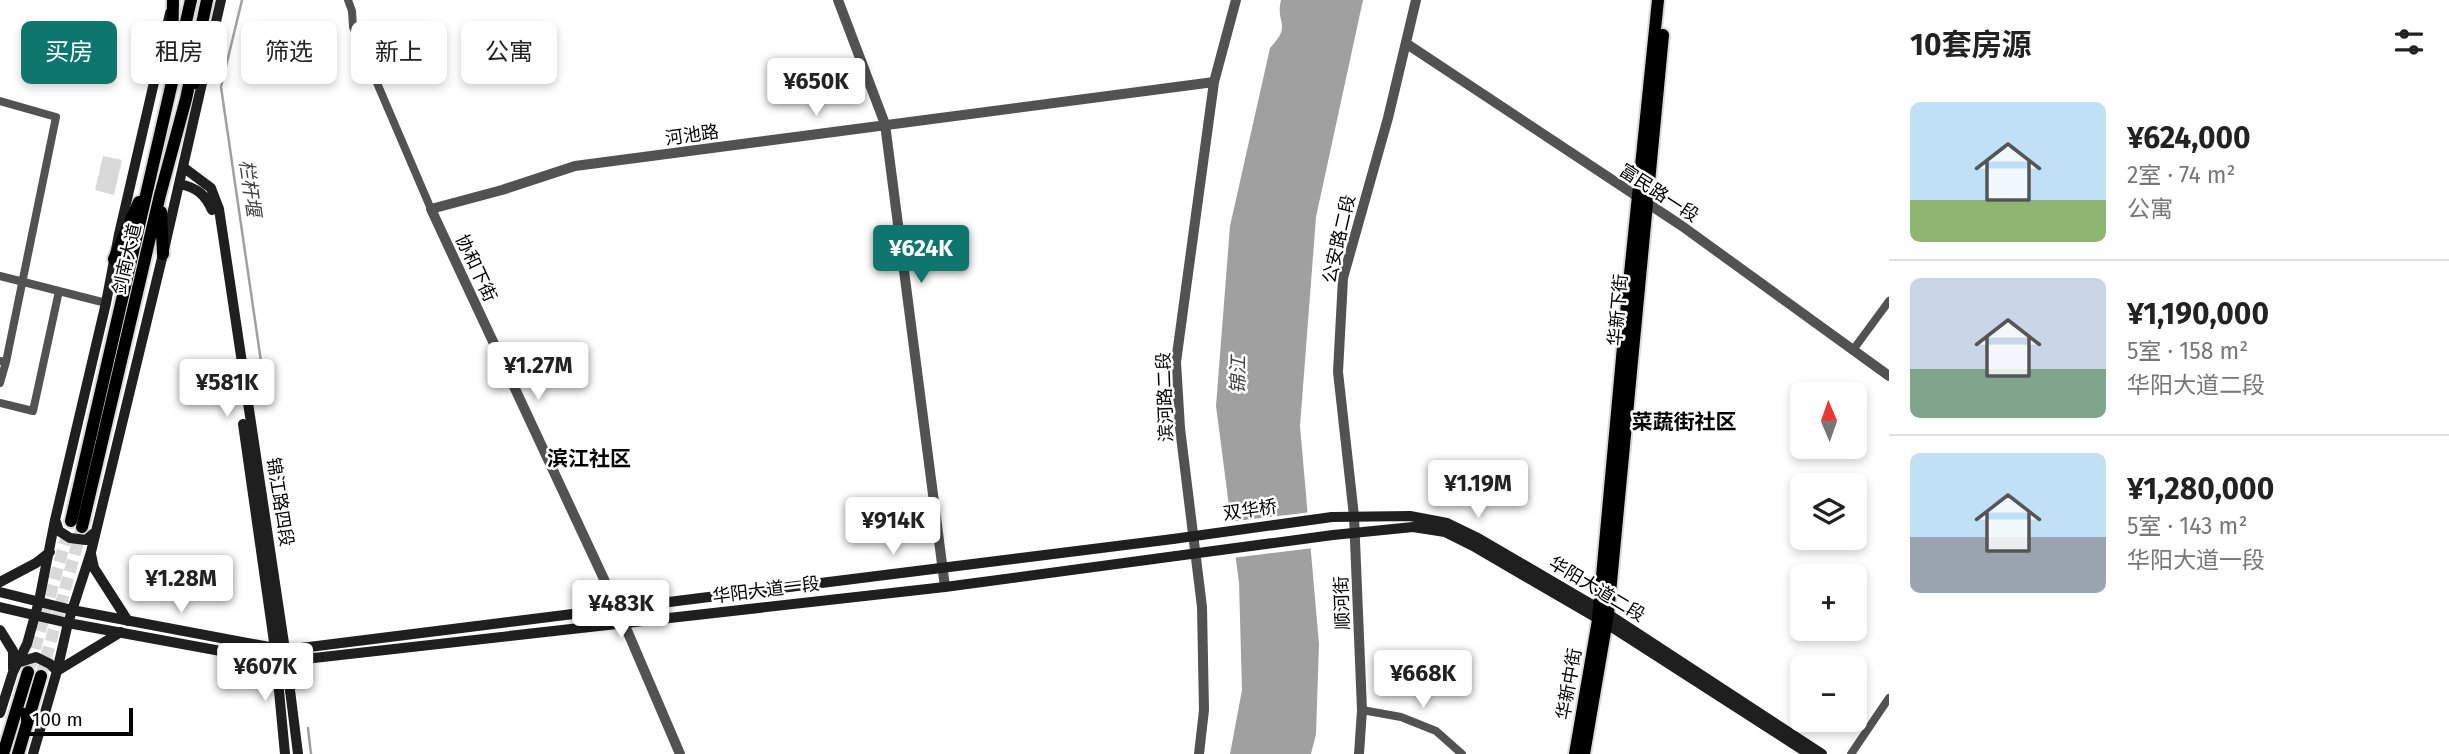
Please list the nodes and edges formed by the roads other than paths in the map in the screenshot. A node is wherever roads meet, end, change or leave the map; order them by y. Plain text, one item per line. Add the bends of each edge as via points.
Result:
1 (173, 0) edge
2 (191, 0) edge
3 (207, 0) edge
4 (221, 0) edge
5 (348, 0) edge
6 (838, 0) edge
7 (1236, 0) edge
8 (1416, 0) edge
9 (1658, 0) edge
10 (1666, 0) edge
11 (173, 21) edge
12 (186, 21) edge
13 (217, 21) edge
14 (1407, 44) junction
15 (1214, 82) junction
16 (172, 84) edge
17 (194, 84) edge
18 (203, 84) edge
19 (186, 99) junction
20 (0, 101) edge
21 (886, 124) junction
22 (183, 167) junction
23 (149, 179) junction
24 (180, 184) junction
25 (160, 195) junction
26 (1641, 200) junction
27 (430, 209) junction
28 (163, 254) junction
29 (114, 259) junction
30 (0, 276) edge
31 (24, 282) junction
32 (59, 290) junction
33 (1889, 301) edge
34 (106, 303) junction
35 (1853, 350) junction
36 (3, 361) edge
37 (1889, 376) edge
38 (0, 383) edge
39 (0, 403) edge
40 (1354, 516) junction
41 (1332, 517) joint
42 (55, 520) junction
43 (82, 527) junction
44 (1355, 534) junction
45 (1173, 539) joint
46 (50, 552) junction
47 (91, 552) junction
48 (1176, 555) joint
49 (942, 567) junction
50 (0, 582) edge
51 (945, 587) junction
52 (0, 592) edge
53 (39, 601) junction
54 (0, 607) edge
55 (617, 607) junction
56 (72, 610) junction
57 (35, 616) junction
58 (1603, 617) junction
59 (128, 621) junction
60 (68, 623) junction
61 (624, 624) junction
62 (0, 630) edge
63 (121, 632) junction
64 (281, 655) junction
65 (15, 667) junction
66 (57, 671) junction
67 (28, 672) tunnel mouth
68 (41, 676) tunnel mouth
69 (1889, 698) edge
70 (1362, 710) junction
71 (0, 713) edge
72 (1457, 752) edge
73 (3, 754) edge
74 (18, 754) edge
75 (33, 754) edge
76 (285, 754) edge
77 (298, 754) edge
78 (680, 754) edge
79 (1199, 754) edge
80 (1359, 754) edge
81 (1575, 754) edge
82 (1584, 754) edge
83 (1809, 754) edge
84 (1822, 754) edge
85 (1851, 754) edge

1 - 11 main road
1 - 29 main road
2 - 12 main road, 剑南大道
3 - 19 main road, 剑南大道
4 - 13 main road
5 - 27 street via 353,27
6 - 21 street
7 - 15 street, 滨河路二段
8 - 14 street, 公安路二段
9 - 26 main road
10 - 26 main road
14 - 26 street, 富民路一段
14 - 40 street, 公安路二段 via 1343,278 1338,372
15 - 21 street, 河池路
15 - 79 street, 滨河路二段 via 1176,362 1202,607
16 - 23 main road, 剑南大道
17 - 19 main road
18 - 22 main road
19 - 25 main road, 剑南大道
20 - 31 street via 56,117
21 - 27 street, 河池路 via 575,166
21 - 49 street
22 - 24 main road
22 - 64 main road, 锦江路四段 via 211,188 219,209
23 - 29 main road
23 - 43 main road, 剑南大道
24 - 28 main road
24 - 64 main road, 锦江路四段 via 195,187 207,198 214,215
25 - 28 main road
25 - 43 main road, 剑南大道
26 - 35 street, 富民路一段
26 - 58 main road
27 - 55 street, 协和下街
28 - 43 main road
29 - 34 main road
30 - 31 street
31 - 32 street
31 - 36 street
32 - 34 street
32 - 39 street via 33,411
33 - 35 street
34 - 42 main road
35 - 37 street, 富民路一段
36 - 38 street
40 - 41 main road, 华阳大道二段
40 - 44 street, 公安路二段
40 - 58 main road, 华阳大道二段 via 1410,516 1447,523
41 - 45 main road, 双华桥, bridge
42 - 43 main road via 59,531 70,538 86,540
42 - 46 main road
43 - 47 main road
44 - 48 main road, 华阳大道二段, bridge
44 - 58 main road, 华阳大道二段 via 1413,527 1445,532
44 - 70 street, 顺河街
45 - 49 main road, 华阳大道一段
46 - 50 main road
46 - 53 main road
47 - 56 main road
47 - 59 main road via 93,568
48 - 51 main road, 华阳大道一段
49 - 51 street
49 - 55 main road, 华阳大道一段
51 - 61 main road, 华阳大道一段
52 - 53 main road, 华阳大道一段
53 - 56 main road, 华阳大道一段
53 - 57 main road
54 - 57 main road, 华阳大道一段
55 - 61 street, 协和下街
55 - 64 main road, 华阳大道一段
56 - 59 main road, 华阳大道一段
56 - 60 main road
57 - 60 main road, 华阳大道一段
57 - 65 main road
58 - 81 main road, 华新中街
58 - 82 main road, 华新中街
58 - 83 main road, 华阳大道二段
58 - 84 main road, 华阳大道二段
59 - 64 main road, 华阳大道一段
60 - 63 main road, 华阳大道一段
60 - 66 main road
61 - 64 main road, 华阳大道一段
61 - 78 street, 协和下街
62 - 65 main road via 13,651
63 - 64 main road, 华阳大道一段
63 - 66 main road
64 - 76 main road
64 - 77 main road
65 - 66 main road via 36,657
65 - 71 main road
66 - 75 main road
67 - 73 main road
68 - 74 main road
69 - 85 street
70 - 72 street via 1401,717 1436,731
70 - 80 street, 顺河街

